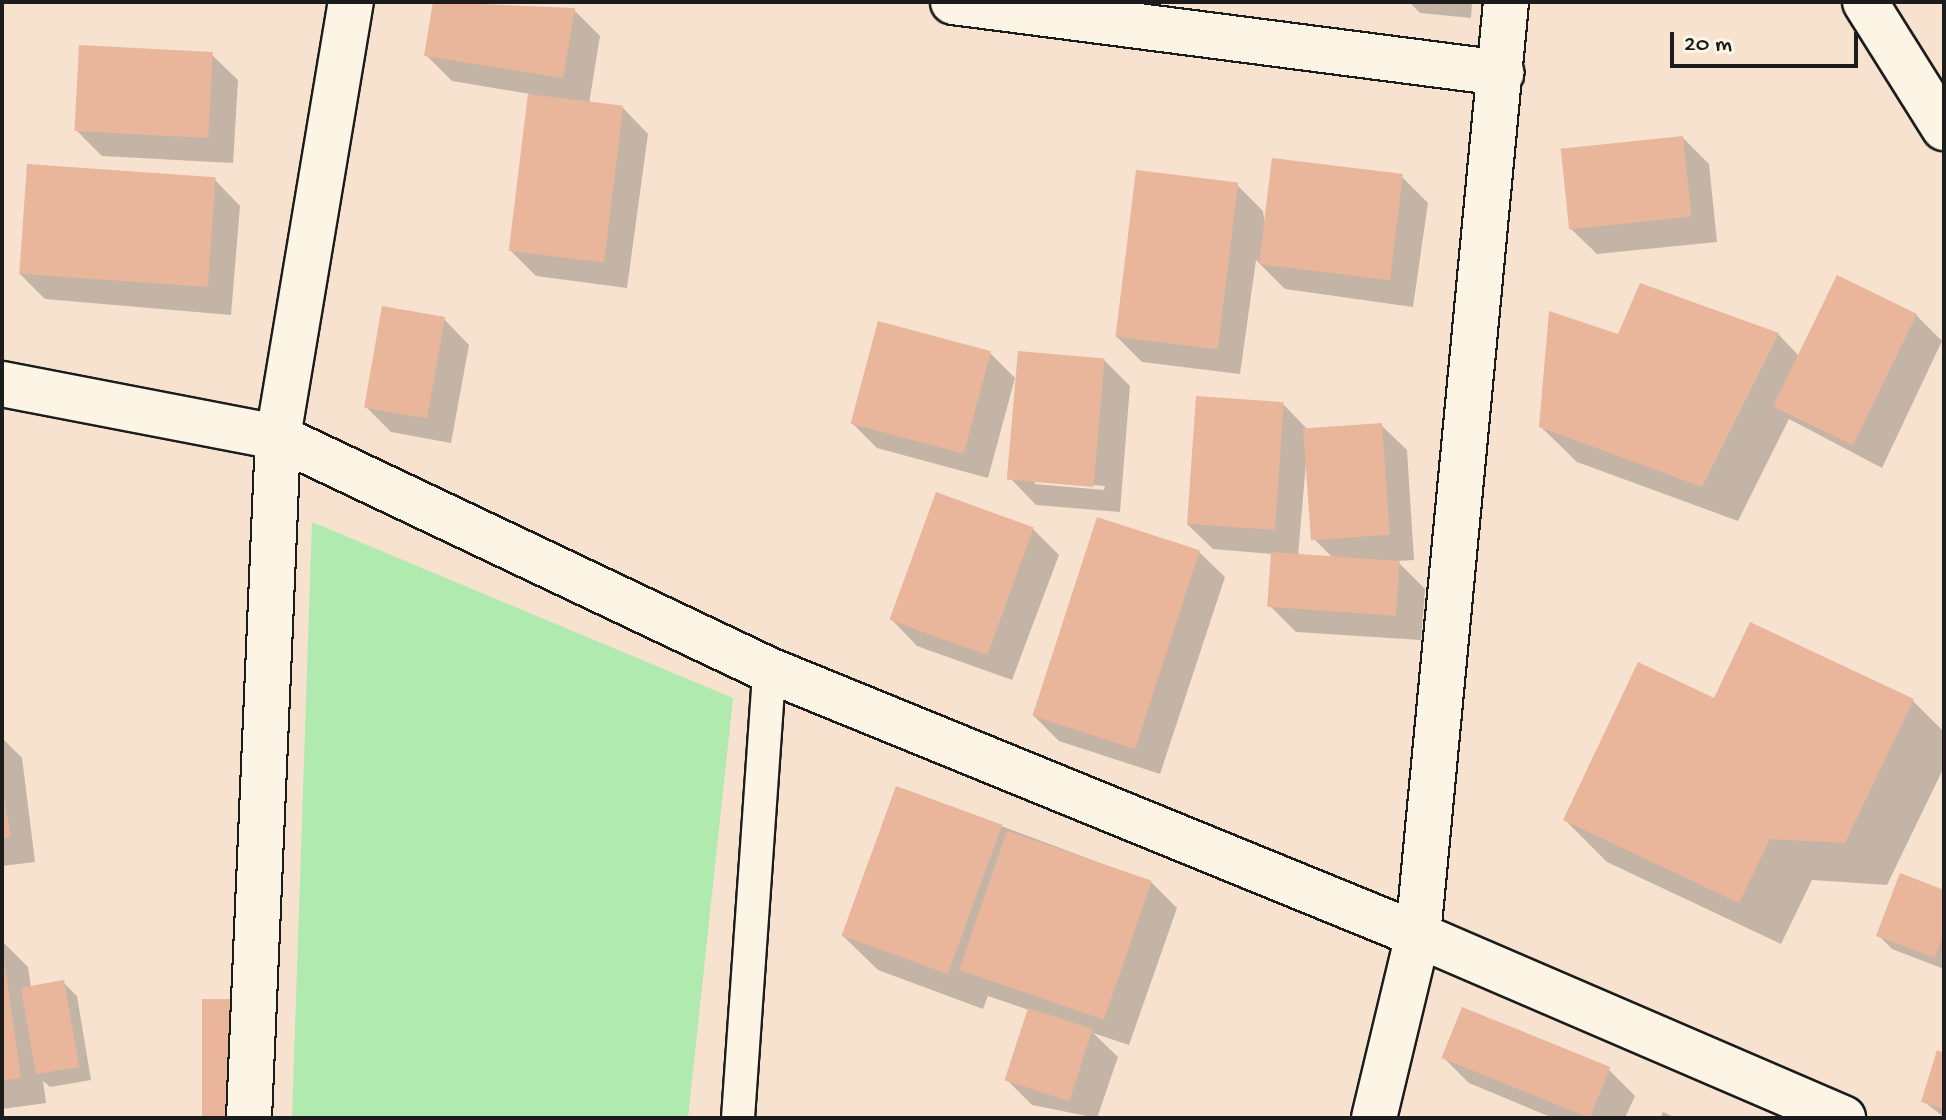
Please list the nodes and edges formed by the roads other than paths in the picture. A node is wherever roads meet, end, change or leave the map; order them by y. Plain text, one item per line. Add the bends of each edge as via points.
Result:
1 (351, 2) edge
2 (953, 2) edge
3 (1506, 2) edge
4 (1865, 2) edge
5 (1501, 73) junction
6 (1944, 128) edge
7 (2, 384) edge
8 (278, 437) junction
9 (769, 670) junction
10 (1418, 935) junction
11 (249, 1118) edge
12 (738, 1118) edge
13 (1374, 1118) edge
14 (1843, 1118) edge

1 - 8 street
2 - 5 street
3 - 5 street
4 - 6 street
5 - 10 street
7 - 8 street
8 - 9 street
8 - 11 street
9 - 10 street
9 - 12 lane
10 - 13 street
10 - 14 street

